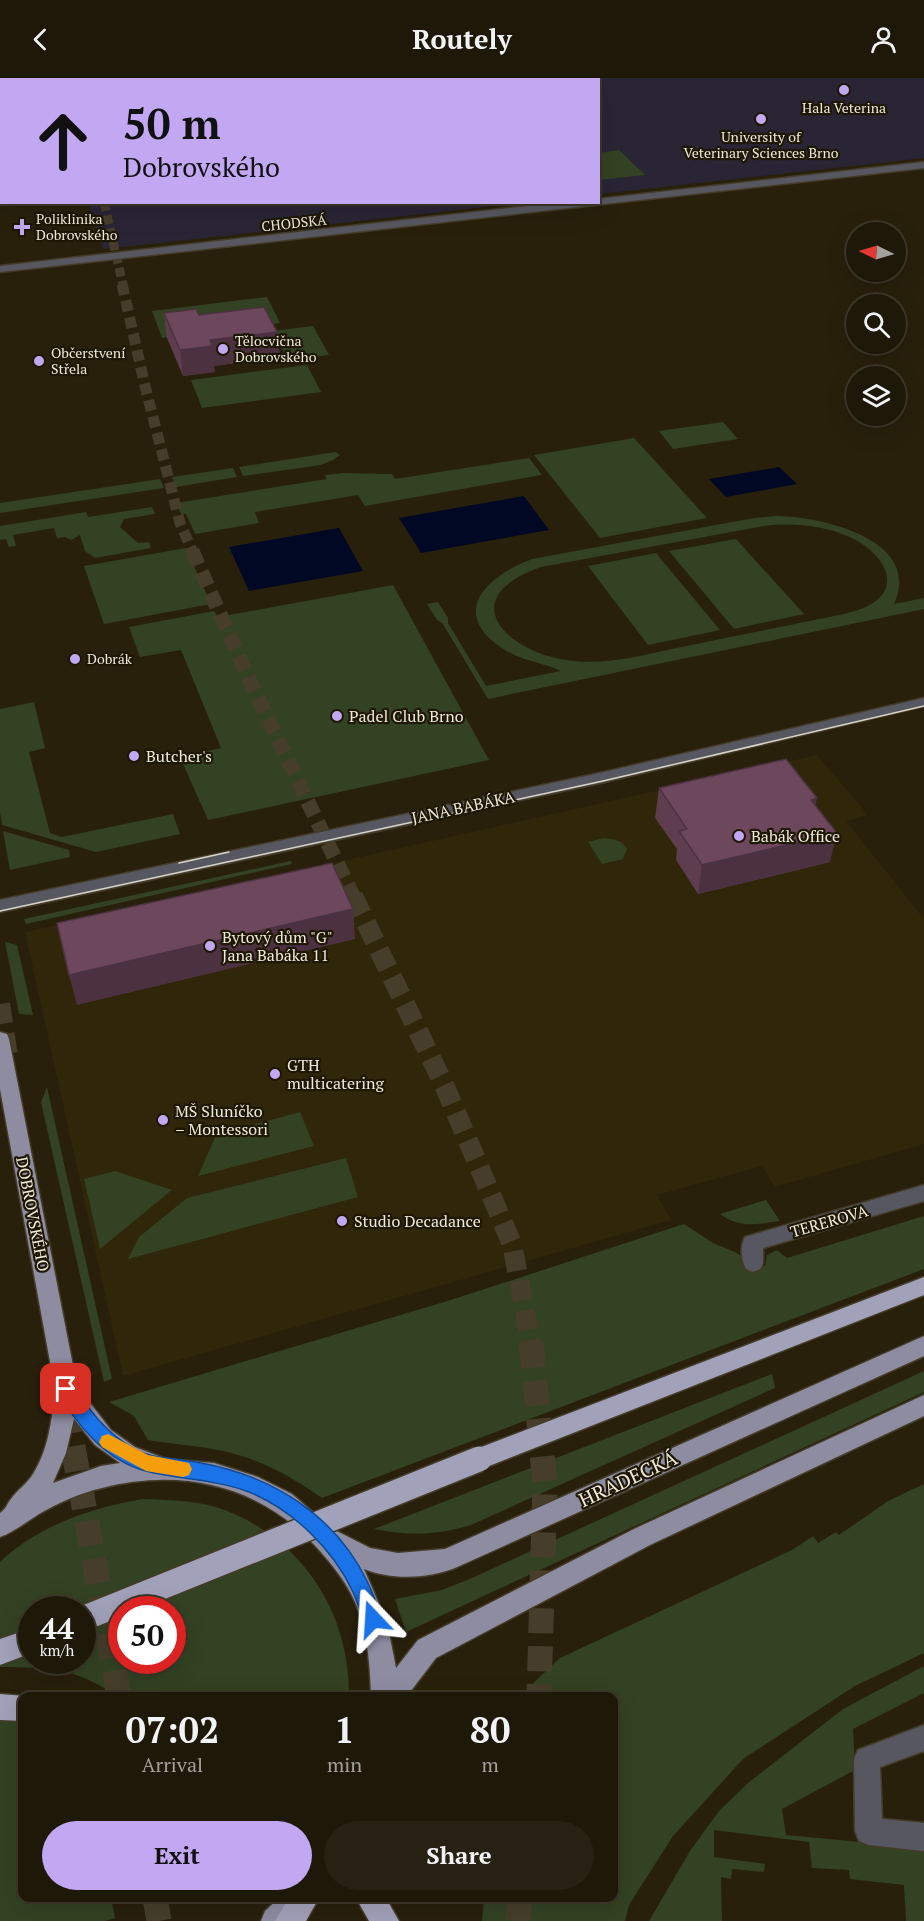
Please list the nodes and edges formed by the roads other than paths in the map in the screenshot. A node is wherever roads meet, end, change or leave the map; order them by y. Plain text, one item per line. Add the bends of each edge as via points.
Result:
1 (924, 165) edge
2 (600, 202) edge
3 (573, 204) edge
4 (0, 269) edge
5 (924, 702) edge
6 (0, 906) edge
7 (0, 1039) tunnel mouth
8 (924, 1193) edge
9 (753, 1263) dead end
10 (924, 1286) edge
11 (924, 1346) edge
12 (66, 1389) junction
13 (924, 1405) edge
14 (177, 1468) junction
15 (0, 1525) edge
16 (328, 1538) junction
17 (96, 1613) edge
18 (18, 1646) edge
19 (0, 1653) edge
20 (384, 1692) edge
21 (396, 1692) edge
22 (0, 1707) edge
23 (18, 1708) edge
24 (924, 1738) edge
25 (924, 1837) edge
26 (295, 1902) edge
27 (302, 1902) edge
28 (373, 1902) edge
29 (275, 1921) edge
30 (289, 1921) edge
31 (385, 1921) edge

1 - 2 street
3 - 4 street, CHODSKÁ
5 - 6 street, JANA BABÁKA via 600,778
7 - 12 main road, DOBROVSKÉHO
8 - 9 street, TEREROVA via 752,1243
10 - 17 highway, bridge
11 - 16 main road, HRADECKÁ via 446,1560 387,1564 359,1558
12 - 14 main road, DOBROVSKÉHO via 93,1429 109,1442 146,1463
12 - 15 main road, DOBROVSKÉHO via 61,1438 53,1460 26,1502
13 - 21 main road via 642,1537 428,1649
14 - 15 main road via 117,1473 86,1481 31,1505
14 - 16 main road via 252,1485 282,1500
16 - 20 main road via 348,1565 368,1605 381,1656
18 - 19 highway
22 - 23 highway
24 - 25 street via 867,1759 869,1831
26 - 29 main road
27 - 30 highway
28 - 31 highway

